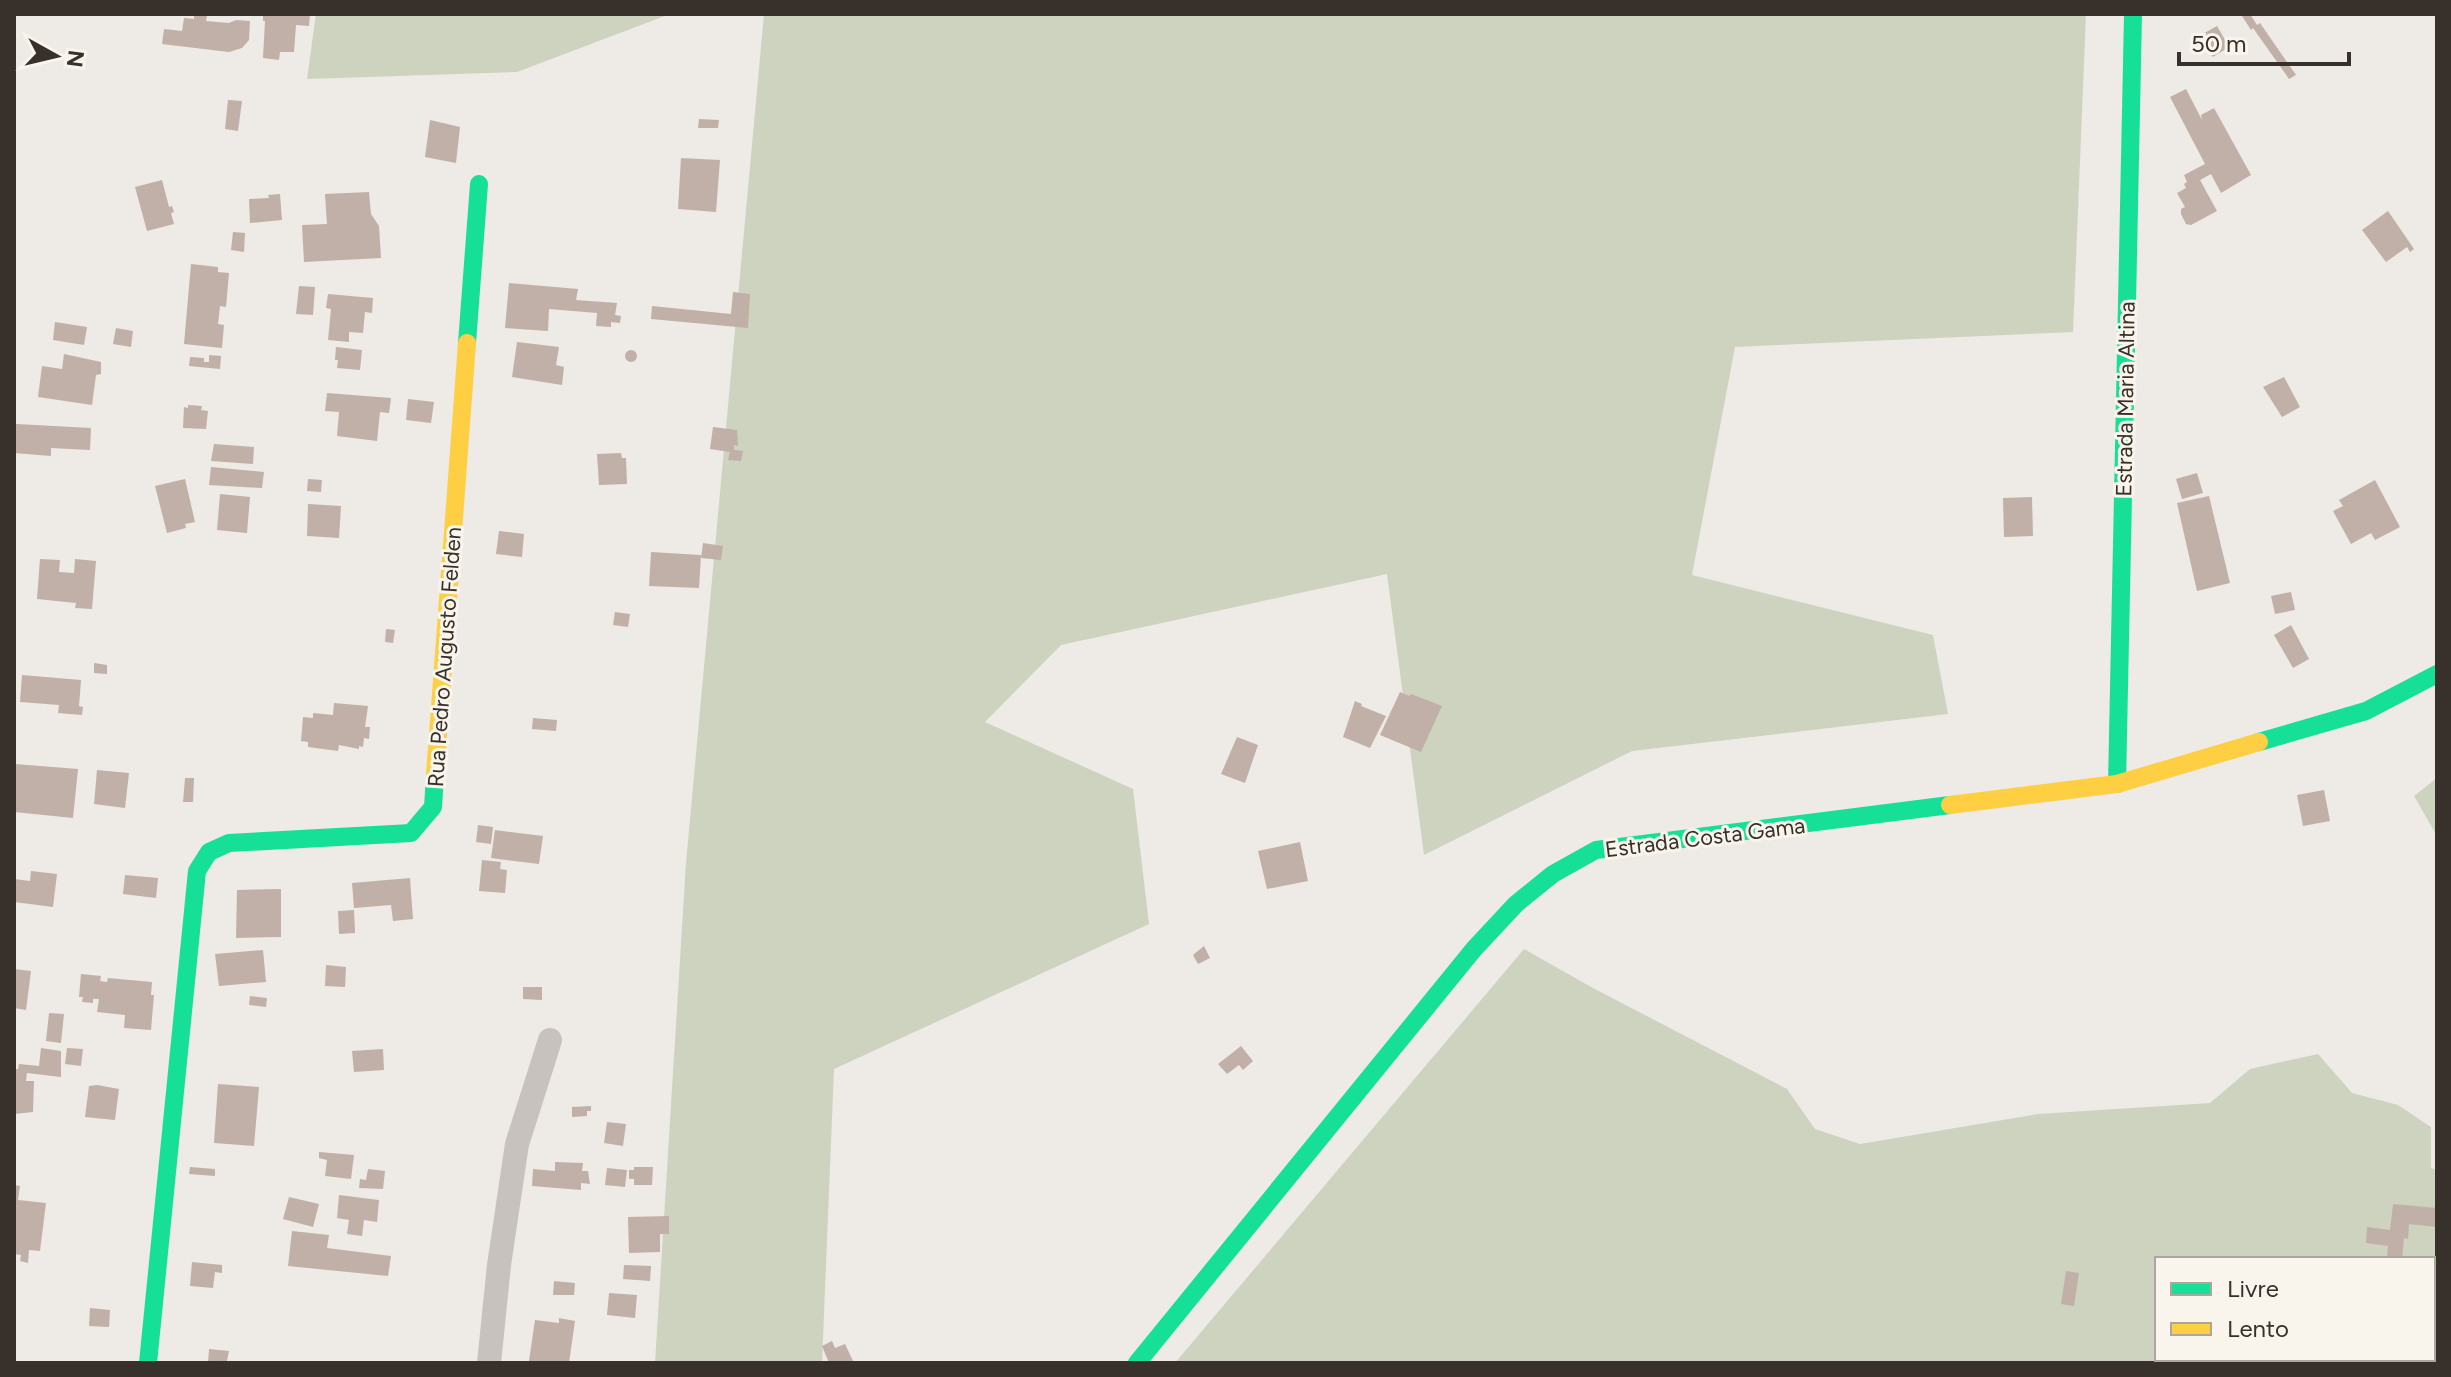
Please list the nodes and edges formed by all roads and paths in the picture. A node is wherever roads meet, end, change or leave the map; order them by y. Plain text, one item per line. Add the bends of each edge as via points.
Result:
1 (2133, 14) edge
2 (479, 184) dead end
3 (2437, 674) edge
4 (2117, 784) junction
5 (550, 1040) dead end
6 (148, 1363) edge
7 (489, 1363) edge
8 (1137, 1363) edge

1 - 4 street, Estrada Maria Altina
2 - 6 street, Rua Pedro Augusto Felden via 433,807 411,833 229,843 209,852 197,871
3 - 4 street, Estrada Costa Gama via 2366,711
4 - 8 street, Estrada Costa Gama via 1596,850 1553,874 1474,949
5 - 7 street via 517,1144

